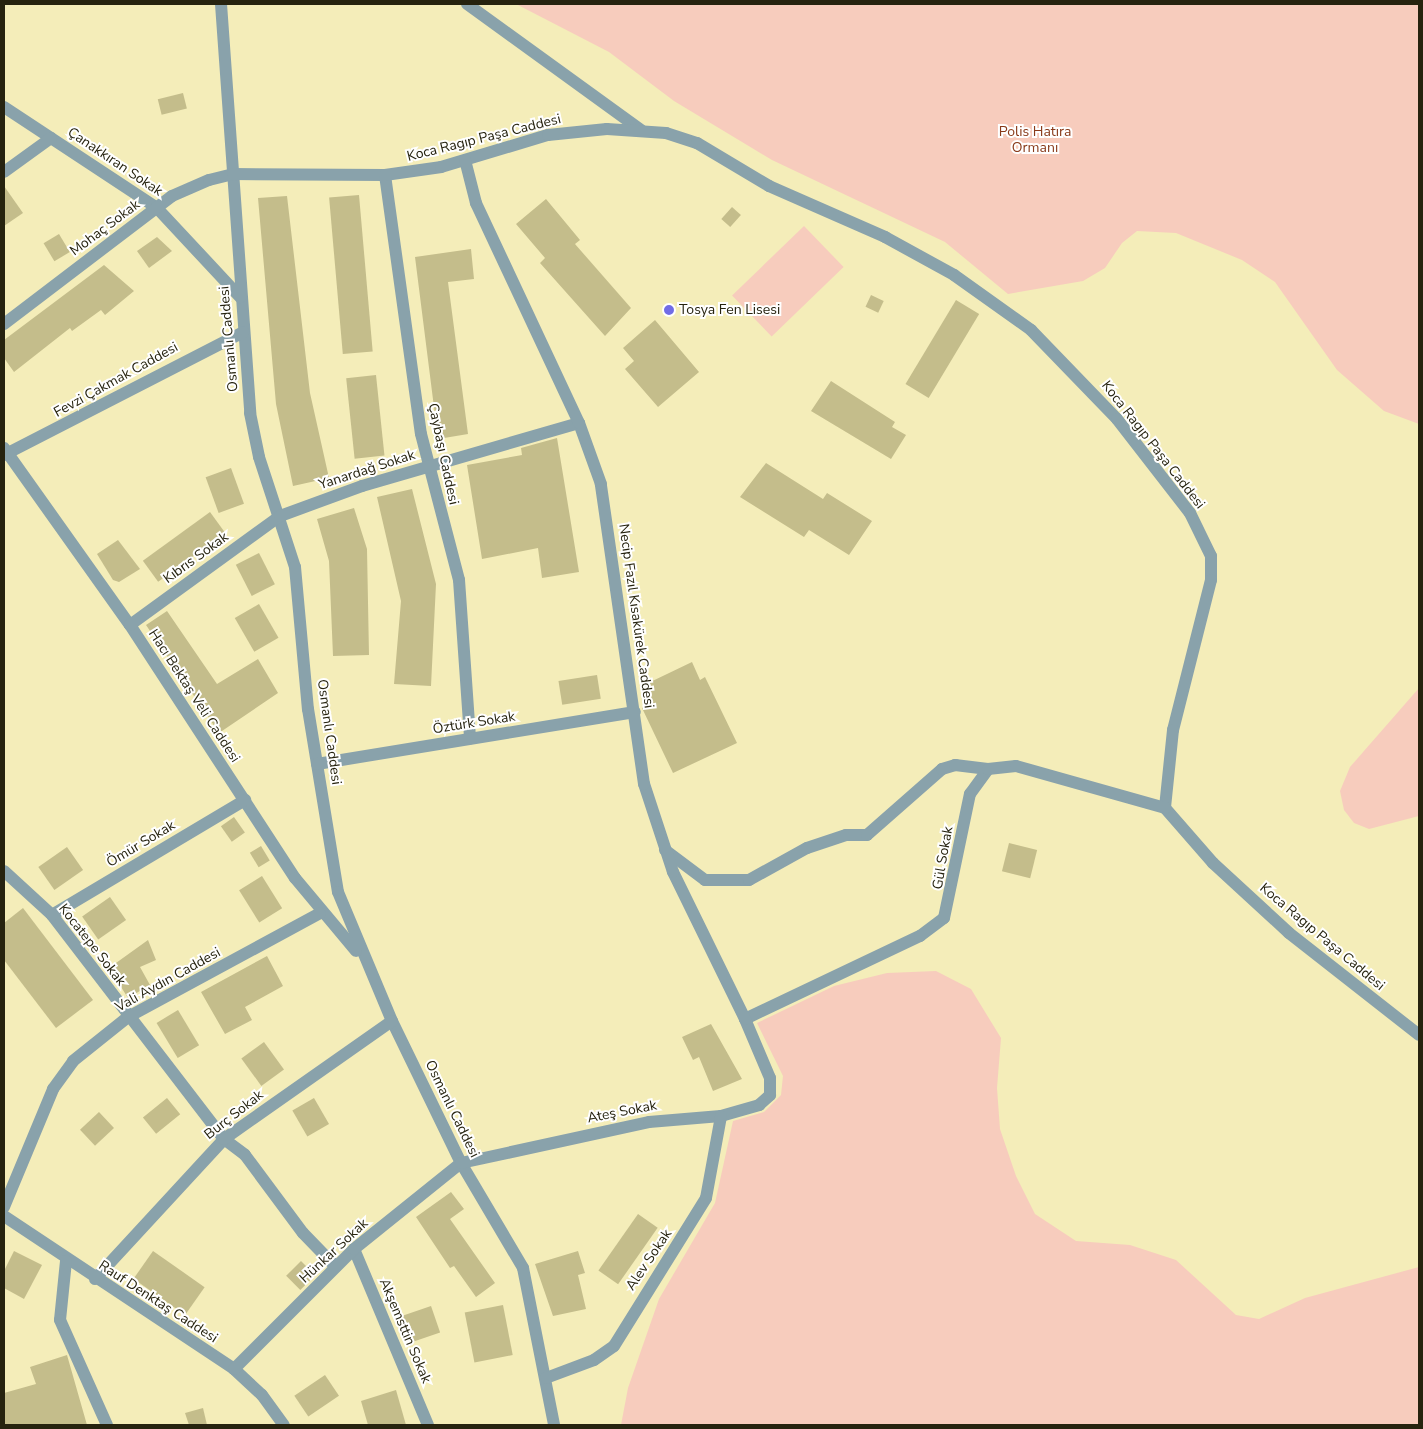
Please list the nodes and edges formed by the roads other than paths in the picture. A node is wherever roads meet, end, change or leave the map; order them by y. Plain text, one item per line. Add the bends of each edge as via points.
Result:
1 (221, 4) edge
2 (466, 4) edge
3 (4, 107) edge
4 (642, 130) junction
5 (51, 138) junction
6 (465, 160) junction
7 (4, 172) edge
8 (234, 174) junction
9 (385, 175) junction
10 (157, 208) junction
11 (240, 298) junction
12 (4, 324) edge
13 (244, 332) junction
14 (579, 423) junction
15 (5, 452) edge
16 (428, 466) junction
17 (280, 516) junction
18 (130, 625) junction
19 (635, 712) junction
20 (470, 739) junction
21 (318, 764) junction
22 (988, 769) junction
23 (245, 800) junction
24 (1165, 808) junction
25 (665, 850) junction
26 (4, 871) edge
27 (320, 913) junction
28 (52, 915) junction
29 (363, 958) junction
30 (128, 1017) junction
31 (744, 1019) junction
32 (392, 1021) junction
33 (1419, 1035) edge
34 (770, 1078) joint
35 (721, 1116) junction
36 (224, 1139) junction
37 (462, 1163) junction
38 (4, 1207) edge
39 (4, 1216) edge
40 (354, 1248) junction
41 (66, 1261) junction
42 (336, 1267) junction
43 (95, 1279) junction
44 (234, 1369) junction
45 (546, 1378) junction
46 (107, 1425) edge
47 (284, 1425) edge
48 (428, 1425) edge
49 (554, 1425) edge

1 - 8 street, Osmanlı Caddesi
2 - 4 street
3 - 5 street, Çanakkıran Sokak
4 - 6 street, Koca Ragıp Paşa Caddesi via 548,135
4 - 24 street, Koca Ragıp Paşa Caddesi via 684,137 769,186 885,237 954,275 1031,330 1117,419 1190,514 1210,556 1211,580 1173,730
5 - 7 street
5 - 10 street, Çanakkıran Sokak
6 - 9 street, Koca Ragıp Paşa Caddesi
6 - 14 street, Necip Fazıl Kısakürek Caddesi via 476,203
8 - 9 street, Koca Ragıp Paşa Caddesi
8 - 10 street, Mohaç Sokak via 190,187
8 - 11 street, Osmanlı Caddesi
9 - 16 street, Çaybaşı Caddesi
10 - 11 street, Çanakkıran Sokak
10 - 12 street, Mohaç Sokak
11 - 13 street, Osmanlı Caddesi
13 - 15 street, Fevzi Çakmak Caddesi
13 - 17 street, Osmanlı Caddesi via 254,438
14 - 16 street, Yanardağ Sokak
14 - 19 street, Necip Fazıl Kısakürek Caddesi via 602,484
15 - 18 street, Hacı Bektaş Veli Caddesi
16 - 17 street, Yanardağ Sokak
16 - 20 street, Çaybaşı Caddesi via 460,590
17 - 18 street, Kıbrıs Sokak
17 - 21 street, Osmanlı Caddesi via 301,600 308,709
18 - 23 street, Hacı Bektaş Veli Caddesi
19 - 20 street, Öztürk Sokak
19 - 25 street, Necip Fazıl Kısakürek Caddesi via 644,784
20 - 21 street, Öztürk Sokak
21 - 29 street, Osmanlı Caddesi via 338,892
22 - 24 street via 1016,766
22 - 25 street via 955,764 942,769 867,835 846,836 807,848 749,880 704,880
22 - 31 street, Gül Sokak via 970,794 944,918 920,936
23 - 27 street, Hacı Bektaş Veli Caddesi
23 - 28 street, Ömür Sokak
24 - 33 street, Koca Ragıp Paşa Caddesi via 1213,863 1289,933
25 - 31 street, Necip Fazıl Kısakürek Caddesi
26 - 28 street, Kocatepe Sokak
27 - 29 street, Hacı Bektaş Veli Caddesi
27 - 30 street, Vali Aydın Caddesi
28 - 30 street, Kocatepe Sokak
29 - 32 street, Osmanlı Caddesi
30 - 36 street, Kocatepe Sokak
30 - 38 street, Vali Aydın Caddesi via 61,1075
31 - 34 street, Necip Fazıl Kısakürek Caddesi
32 - 36 street, Burç Sokak
32 - 37 street, Osmanlı Caddesi
34 - 35 street, Ateş Sokak via 770,1095 759,1105
35 - 37 street, Ateş Sokak via 649,1122
35 - 45 street, Alev Sokak via 706,1198 614,1346 594,1360
36 - 42 street, Kocatepe Sokak via 245,1155 303,1233
36 - 43 street, Burç Sokak
37 - 40 street, Hünkar Sokak
37 - 45 street, Osmanlı Caddesi via 522,1268
39 - 41 street, Rauf Denktaş Caddesi
40 - 42 street, Hünkar Sokak
40 - 48 street, Akşemsttin Sokak
41 - 43 street, Rauf Denktaş Caddesi
41 - 46 street via 60,1320
42 - 44 street, Hünkar Sokak
43 - 44 street, Rauf Denktaş Caddesi
44 - 47 street, Rauf Denktaş Caddesi via 262,1395
45 - 49 street, Osmanlı Caddesi

